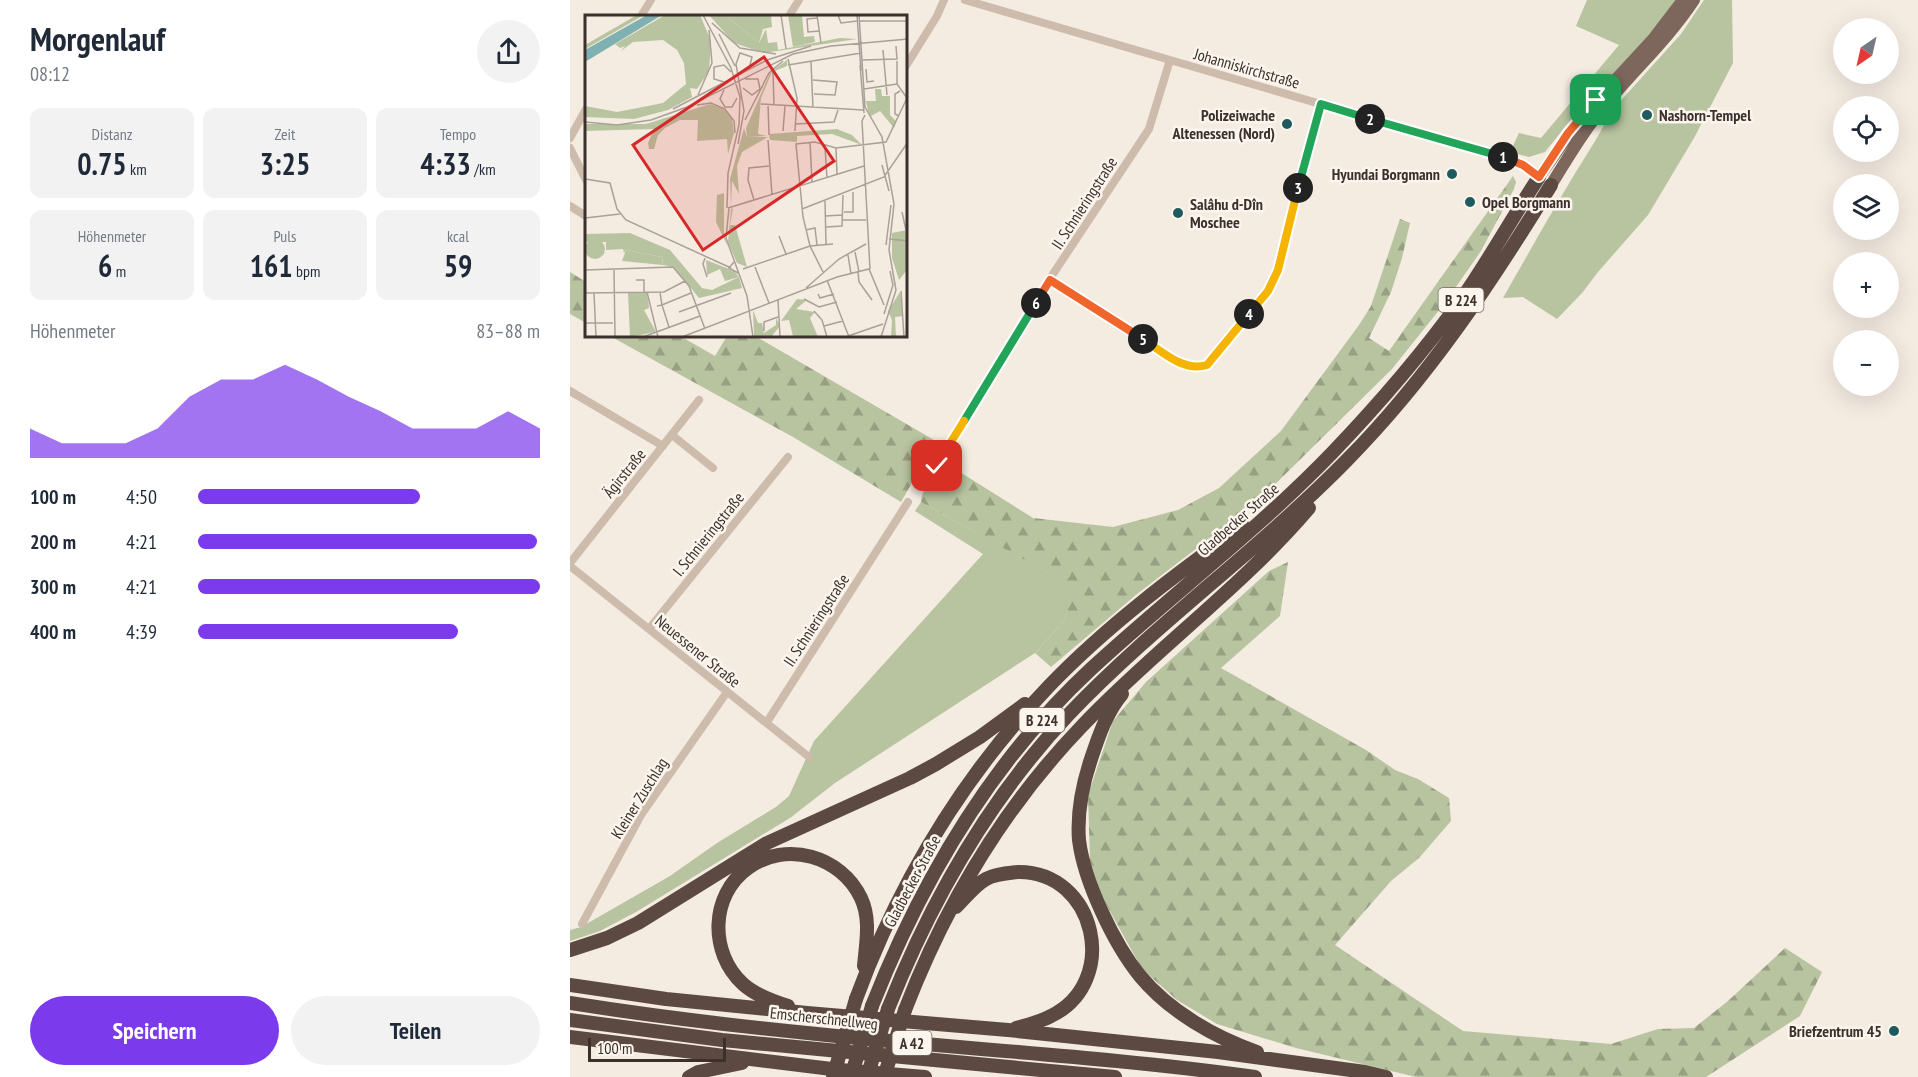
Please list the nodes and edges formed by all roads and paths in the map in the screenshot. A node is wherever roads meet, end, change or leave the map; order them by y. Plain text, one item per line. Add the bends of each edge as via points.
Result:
1 (651, 0) edge
2 (799, 0) edge
3 (944, 0) edge
4 (965, 0) edge
5 (1683, 0) edge
6 (1694, 0) edge
7 (642, 15) edge
8 (790, 15) edge
9 (1170, 60) junction
10 (908, 63) edge
11 (1321, 104) junction
12 (585, 112) edge
13 (570, 138) edge
14 (570, 148) edge
15 (1539, 177) junction
16 (585, 178) edge
17 (1551, 185) junction
18 (570, 206) edge
19 (585, 215) edge
20 (1050, 280) junction
21 (570, 391) edge
22 (699, 400) dead end
23 (672, 435) junction
24 (949, 445) dead end
25 (663, 446) junction
26 (788, 457) dead end
27 (1346, 462) junction
28 (714, 468) dead end
29 (1290, 495) junction
30 (908, 502) dead end
31 (570, 565) edge
32 (650, 629) junction
33 (1161, 650) junction
34 (1051, 685) junction
35 (728, 692) junction
36 (767, 722) junction
37 (809, 758) dead end
38 (945, 920) junction
39 (582, 924) dead end
40 (570, 950) edge
41 (862, 983) junction
42 (570, 985) edge
43 (570, 1003) edge
44 (807, 1014) junction
45 (570, 1020) edge
46 (1008, 1030) junction
47 (570, 1037) edge
48 (771, 1062) junction
49 (1287, 1062) junction
50 (689, 1077) edge
51 (833, 1077) edge
52 (851, 1077) edge
53 (867, 1077) edge
54 (884, 1077) edge
55 (925, 1077) edge
56 (1114, 1077) edge
57 (1255, 1077) edge
58 (1386, 1077) edge

1 - 7 street
2 - 8 street
3 - 10 street
4 - 9 street, Johanniskirchstraße
5 - 15 main road, Gladbecker Straße / B 224 via 1654,38 1581,116
6 - 17 main road, Gladbecker Straße / B 224 via 1672,31 1607,102
9 - 11 street, Johanniskirchstraße
9 - 20 street, II. Schnieringstraße via 1149,129
11 - 15 street, Johanniskirchstraße via 1505,158
11 - 20 street via 1274,280 1207,365 1186,367
12 - 13 street
14 - 16 street
15 - 17 street, Johanniskirchstraße
15 - 29 highway, Gladbecker Straße / B 224 via 1436,333 1368,414
17 - 27 highway, Gladbecker Straße / B 224 via 1508,257 1448,342
18 - 19 street
20 - 24 street, II. Schnieringstraße
21 - 25 street
22 - 23 street, Ägirstraße
23 - 25 street, Ägirstraße
23 - 28 street
25 - 31 street, Ägirstraße
26 - 32 street, I. Schnieringstraße
27 - 33 highway via 1307,511 1267,552
27 - 53 highway, Gladbecker Straße / B 224, bridge via 1110,674 1042,744 992,808 920,931 888,1009
29 - 34 highway via 1241,527 1124,618
29 - 52 highway, Gladbecker Straße / B 224, bridge via 1090,670 1023,741 936,867 906,924 872,1006
30 - 36 street, II. Schnieringstraße
31 - 32 street, Neuessener Straße
32 - 35 street, Neuessener Straße
33 - 38 highway via 1082,725 1030,785 982,852
33 - 49 highway via 1118,699 1088,768 1079,840 1092,888 1117,941 1140,976 1165,999 1218,1035
34 - 40 highway via 936,764 767,843 638,923
34 - 41 highway via 990,755 940,826 903,890
35 - 36 street, Neuessener Straße
35 - 39 street, Kleiner Zuschlag via 641,815
36 - 37 street, Neuessener Straße
38 - 46 highway via 986,879 1010,873 1033,872 1052,879 1082,908 1093,948 1082,987 1069,1004 1052,1016
38 - 54 highway, bridge via 905,1010
41 - 44 highway via 867,920 861,899 849,880 832,865 812,856 790,853 768,857 748,868 732,884 722,903 717,925 720,948 729,968 744,985
41 - 51 highway, bridge
42 - 44 highway
43 - 57 highway, Emscherschnellweg / A 42 via 795,1032
44 - 46 highway
45 - 56 highway, Emscherschnellweg / A 42 via 722,1040
46 - 49 highway
47 - 48 highway
48 - 50 highway via 718,1067
48 - 55 highway
49 - 58 highway

